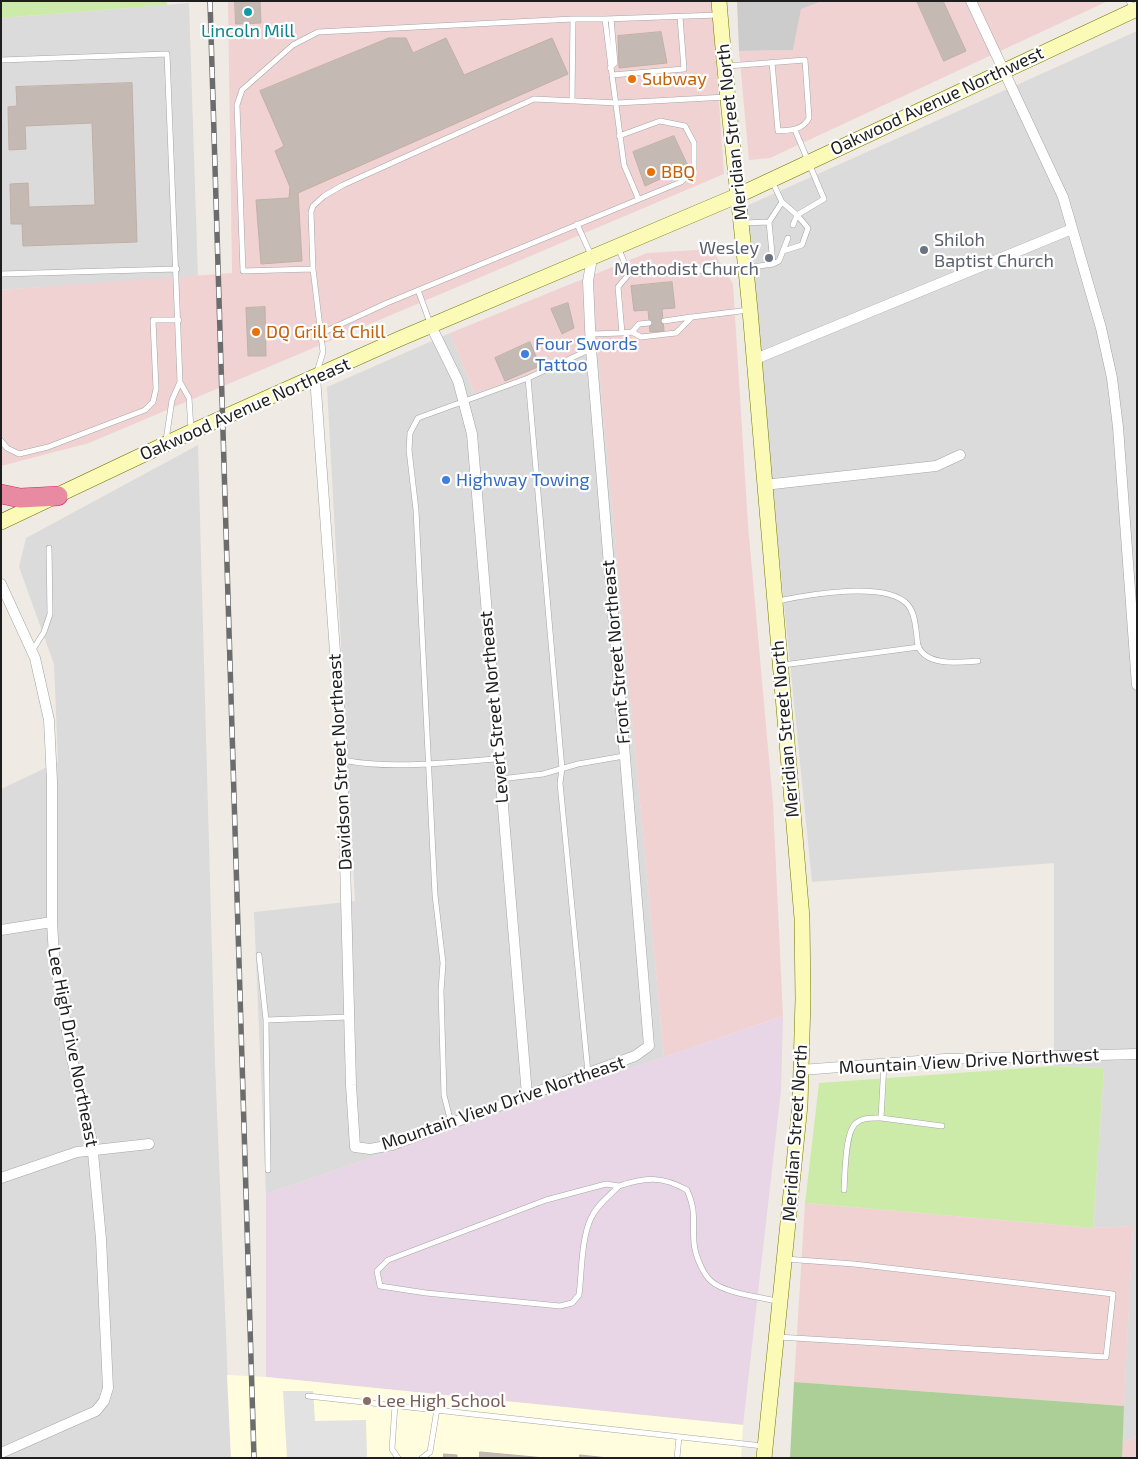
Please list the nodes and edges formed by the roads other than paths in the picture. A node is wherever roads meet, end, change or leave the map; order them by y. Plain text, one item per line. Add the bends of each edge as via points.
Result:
1 (971, 1) edge
2 (1133, 7) edge
3 (720, 8) edge
4 (680, 17) junction
5 (605, 18) junction
6 (573, 19) junction
7 (612, 19) junction
8 (1, 60) edge
9 (772, 62) junction
10 (726, 66) junction
11 (610, 68) junction
12 (1003, 70) junction
13 (612, 75) junction
14 (729, 97) junction
15 (572, 101) junction
16 (617, 103) junction
17 (795, 130) junction
18 (619, 136) junction
19 (808, 162) junction
20 (771, 179) junction
21 (739, 195) junction
22 (638, 198) junction
23 (782, 202) junction
24 (797, 215) junction
25 (769, 222) junction
26 (741, 223) junction
27 (577, 224) junction
28 (793, 225) dead end
29 (1072, 229) junction
30 (788, 238) dead end
31 (618, 247) junction
32 (783, 251) junction
33 (592, 258) junction
34 (773, 264) junction
35 (745, 268) junction
36 (178, 269) junction
37 (313, 269) junction
38 (1, 274) edge
39 (629, 274) junction
40 (418, 290) junction
41 (750, 310) junction
42 (692, 317) junction
43 (179, 320) junction
44 (664, 321) dead end
45 (649, 323) dead end
46 (431, 326) junction
47 (632, 332) junction
48 (322, 333) junction
49 (622, 333) junction
50 (592, 334) junction
51 (591, 349) junction
52 (753, 360) junction
53 (315, 377) junction
54 (528, 378) junction
55 (180, 382) junction
56 (464, 403) junction
57 (191, 432) junction
58 (1, 441) edge
59 (165, 444) junction
60 (960, 455) dead end
61 (764, 484) junction
62 (1, 494) edge
63 (58, 496) junction
64 (1, 522) edge
65 (49, 548) dead end
66 (1133, 565) edge
67 (1, 584) edge
68 (775, 601) junction
69 (918, 647) junction
70 (32, 651) junction
71 (978, 661) dead end
72 (781, 665) junction
73 (1137, 685) edge
74 (624, 756) junction
75 (498, 759) junction
76 (342, 760) junction
77 (428, 763) junction
78 (562, 769) junction
79 (500, 779) junction
80 (52, 922) junction
81 (1, 930) edge
82 (259, 955) dead end
83 (349, 1017) junction
84 (266, 1020) junction
85 (649, 1046) joint
86 (1137, 1054) edge
87 (884, 1064) junction
88 (801, 1070) junction
89 (588, 1074) junction
90 (527, 1096) junction
91 (881, 1118) junction
92 (452, 1123) junction
93 (942, 1126) dead end
94 (148, 1144) dead end
95 (355, 1147) joint
96 (93, 1150) junction
97 (268, 1170) dead end
98 (1, 1178) edge
99 (619, 1186) junction
100 (844, 1190) dead end
101 (785, 1259) junction
102 (780, 1302) junction
103 (777, 1337) junction
104 (308, 1396) dead end
105 (395, 1405) junction
106 (437, 1410) junction
107 (679, 1437) junction
108 (765, 1452) edge
109 (1, 1453) edge
110 (398, 1458) edge
111 (422, 1458) edge
112 (677, 1458) edge

1 - 12 street
2 - 12 street, Oakwood Avenue Northwest
3 - 4 lane
3 - 10 street, Meridian Street North
4 - 7 lane
4 - 13 lane via 684,69
5 - 6 lane
5 - 7 lane
5 - 11 lane
6 - 15 lane
6 - 37 lane via 318,32 293,45 242,90 237,105 243,271
7 - 11 lane via 615,63
8 - 36 lane via 167,54
9 - 10 lane
9 - 17 lane via 778,131
9 - 17 lane via 806,60 809,118 806,125
10 - 14 street, Meridian Street North
11 - 13 lane
12 - 19 street, Oakwood Avenue Northwest
12 - 29 street via 1063,197
13 - 16 lane
14 - 16 lane
14 - 21 street, Meridian Street North via 732,156
15 - 16 lane
15 - 37 lane via 534,99 324,196 311,212
16 - 18 lane
17 - 19 lane
18 - 22 lane via 624,165
18 - 22 lane via 660,121 684,126 694,143 694,168 681,182
19 - 20 street, Oakwood Avenue Northwest
19 - 24 lane via 824,200
20 - 21 street, Oakwood Avenue Northwest
20 - 23 lane
21 - 26 street, Meridian Street North
21 - 31 street, Oakwood Avenue Northeast
22 - 27 lane
23 - 24 lane
23 - 25 lane
24 - 28 lane
24 - 32 lane via 808,228 802,245
25 - 26 lane
25 - 34 lane
26 - 35 street, Meridian Street North
27 - 33 lane
27 - 40 lane
29 - 52 street
29 - 66 street via 1112,378
30 - 32 lane
31 - 33 street, Oakwood Avenue Northeast
31 - 39 lane
32 - 34 lane via 779,262
33 - 46 street, Oakwood Avenue Northeast
33 - 50 street, Front Street Northeast via 588,281
34 - 35 lane
35 - 39 lane
35 - 41 street, Meridian Street North
36 - 38 lane
36 - 43 lane
37 - 48 lane
39 - 49 lane via 618,287
40 - 46 lane
40 - 48 lane
41 - 42 lane
41 - 52 street, Meridian Street North
42 - 44 lane
42 - 47 lane via 676,333 642,337
43 - 55 lane
43 - 58 lane via 153,320 156,390 153,402 145,410 48,447 19,454
45 - 47 lane via 639,324
46 - 53 street, Oakwood Avenue Northeast
46 - 56 street, Levert Street Northeast via 458,381
47 - 49 lane
48 - 53 lane via 323,352
49 - 50 lane
50 - 51 street, Front Street Northeast
51 - 54 lane
51 - 74 street, Front Street Northeast
52 - 61 street, Meridian Street North
53 - 57 street, Oakwood Avenue Northeast
53 - 76 street, Davidson Street Northeast
54 - 56 lane
54 - 78 lane
55 - 57 lane via 189,398
55 - 59 lane via 172,400
56 - 75 street, Levert Street Northeast via 472,434
56 - 77 lane via 418,418 410,433
57 - 59 street, Oakwood Avenue Northeast
59 - 63 street, Oakwood Avenue Northeast
60 - 61 street via 936,466
61 - 68 street, Meridian Street North
62 - 63 highway via 20,498
63 - 64 street, Oakwood Avenue Northeast
65 - 70 lane via 50,614
66 - 73 street
67 - 70 street, Lee High Drive Northeast
68 - 69 lane via 856,591 895,596 908,605 915,619
68 - 72 street, Meridian Street North
69 - 71 lane via 930,658 951,662
69 - 72 lane
70 - 80 street, Lee High Drive Northeast via 49,720
72 - 88 street, Meridian Street North via 802,918
74 - 78 lane
74 - 85 street, Front Street Northeast
75 - 77 lane
75 - 79 street, Levert Street Northeast
76 - 77 lane
76 - 83 street, Davidson Street Northeast
77 - 92 lane via 435,895 444,964 441,991 444,1094
78 - 79 lane
78 - 89 lane via 560,783 570,901
79 - 90 street, Levert Street Northeast
80 - 81 street
80 - 96 street, Lee High Drive Northeast via 54,956 72,1059
82 - 84 lane
83 - 84 lane
83 - 95 street, Davidson Street Northeast
84 - 97 lane
85 - 89 street, Mountain View Drive Northeast via 635,1056
86 - 87 street, Mountain View Drive Northwest
87 - 88 street, Mountain View Drive Northwest
87 - 91 lane
88 - 101 street, Meridian Street North
89 - 90 street, Mountain View Drive Northeast
90 - 92 street, Mountain View Drive Northeast
91 - 93 lane
91 - 100 lane via 867,1118 855,1124 850,1133
92 - 95 street, Mountain View Drive Northeast via 392,1145 370,1149
94 - 96 street
96 - 98 street via 77,1152
96 - 109 street, Lee High Drive Northeast via 108,1388 96,1411
99 - 99 lane via 591,1217 579,1294 572,1303 560,1306 380,1286 377,1271 388,1260 546,1200 590,1187
99 - 102 lane via 642,1178 673,1182 687,1190 695,1211 697,1255 711,1282
101 - 102 street, Meridian Street North
101 - 103 lane via 1113,1294 1106,1357
102 - 103 street, Meridian Street North
103 - 108 street, Meridian Street North
104 - 105 lane
105 - 106 lane
105 - 110 lane via 392,1449
106 - 107 lane
106 - 111 lane via 430,1452
107 - 108 lane
107 - 112 lane

